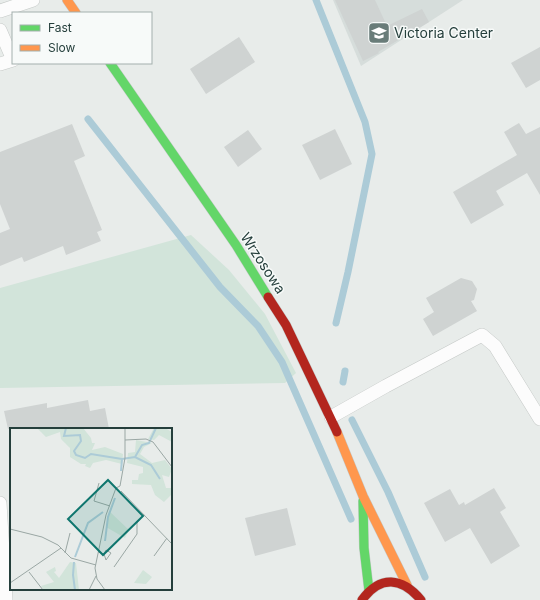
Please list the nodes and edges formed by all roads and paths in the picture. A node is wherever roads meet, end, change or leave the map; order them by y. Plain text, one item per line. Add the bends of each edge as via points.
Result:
1 (33, 0) edge
2 (67, 0) edge
3 (0, 11) edge
4 (75, 12) edge
5 (0, 30) edge
6 (12, 58) edge
7 (12, 60) edge
8 (0, 64) edge
9 (111, 64) edge
10 (331, 417) junction
11 (540, 419) edge
12 (363, 496) junction
13 (0, 503) edge
14 (1, 545) edge
15 (407, 585) junction
16 (369, 590) junction
17 (6, 600) edge
18 (362, 600) edge
19 (421, 600) edge

1 - 3 lane
2 - 4 street
5 - 6 lane
7 - 8 lane
9 - 10 street, Wrzosowa via 236,245 286,325
10 - 11 lane via 482,334 495,346
10 - 12 street, Wrzosowa
12 - 15 street, Wrzosowa
12 - 16 street, Wrzosowa via 364,548
13 - 14 lane
14 - 17 lane
15 - 16 street via 387,582
15 - 19 street, Wrzosowa
16 - 18 street

